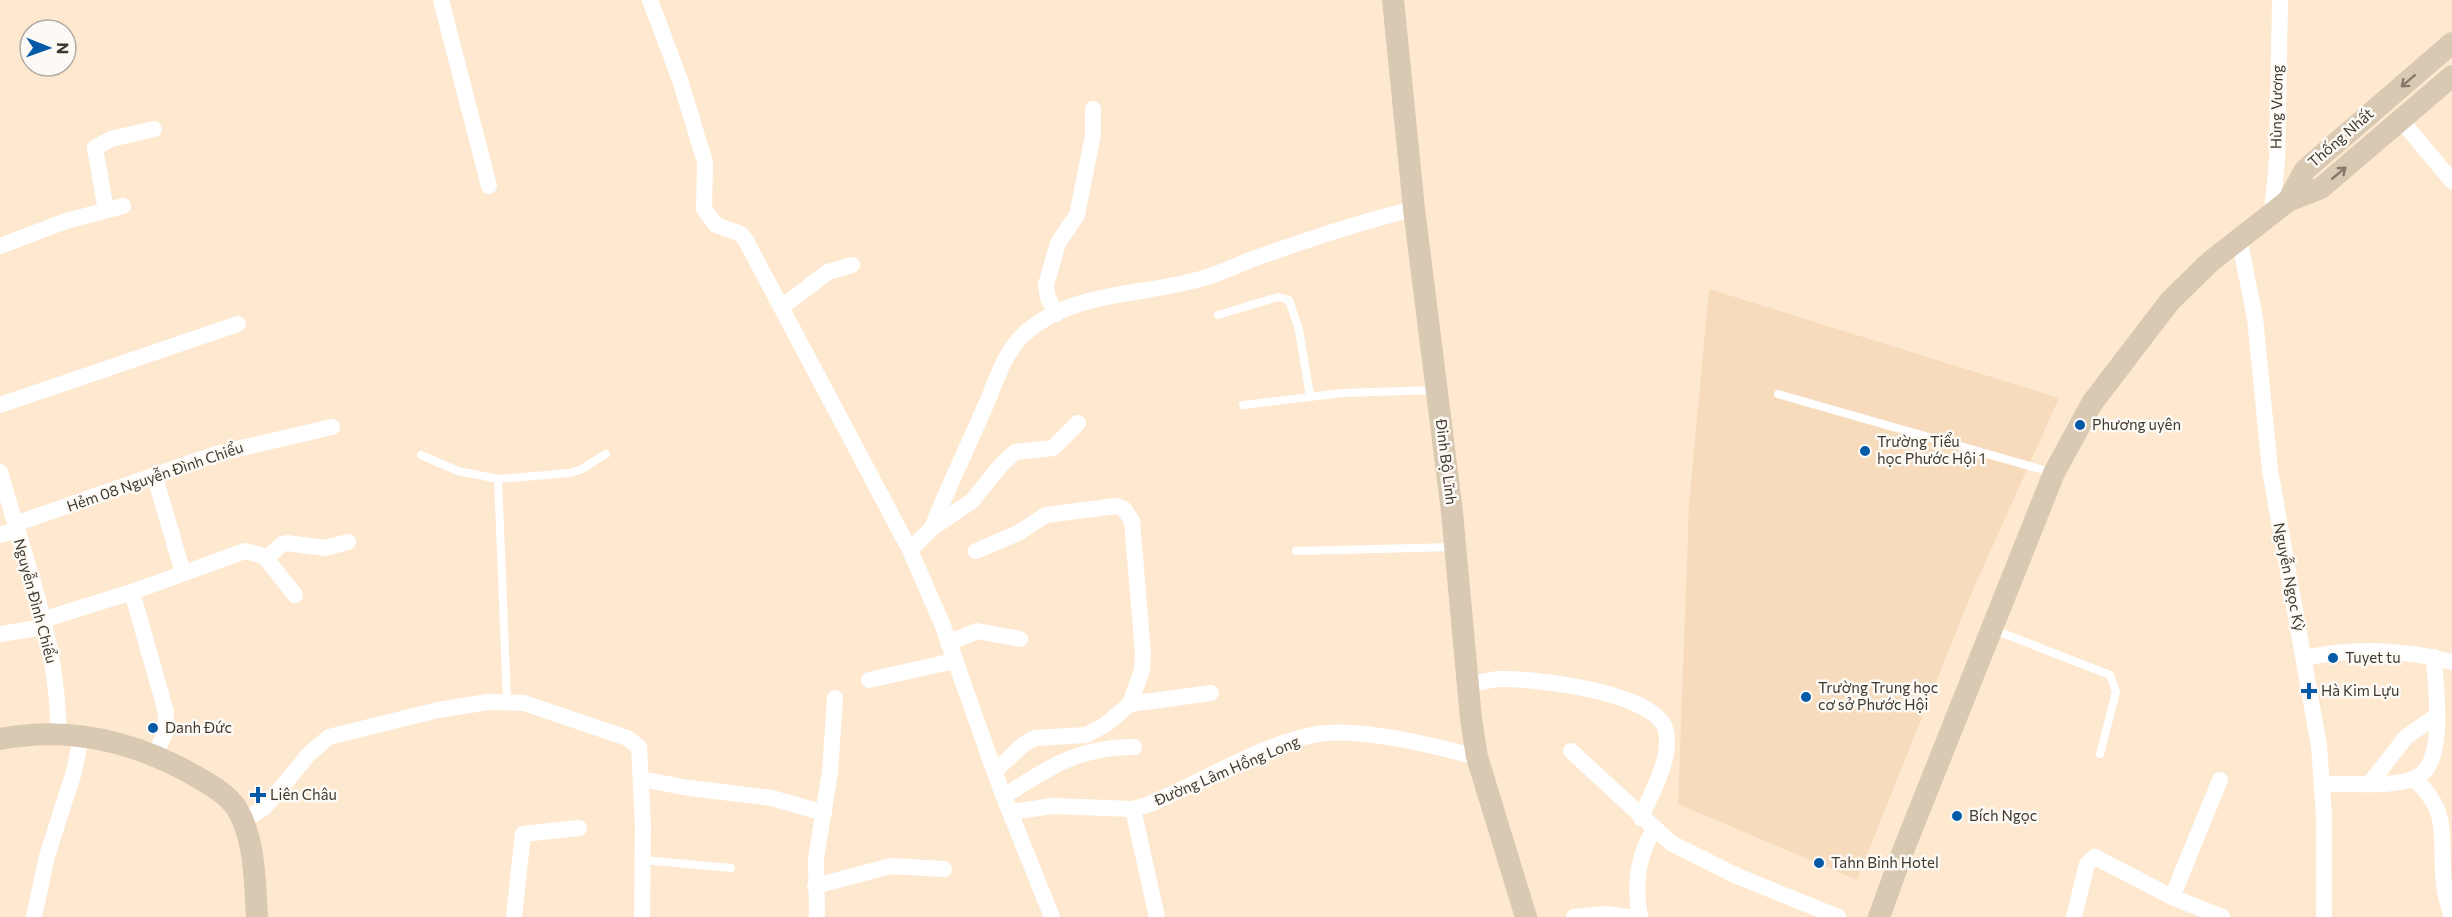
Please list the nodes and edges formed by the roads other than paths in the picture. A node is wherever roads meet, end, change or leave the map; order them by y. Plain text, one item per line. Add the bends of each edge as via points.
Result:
1 (441, 0) edge
2 (650, 0) edge
3 (1393, 0) edge
4 (2280, 0) edge
5 (2452, 43) edge
6 (2452, 76) edge
7 (1093, 109) dead end
8 (2401, 120) junction
9 (154, 129) dead end
10 (2452, 181) edge
11 (489, 186) dead end
12 (123, 206) dead end
13 (2280, 207) junction
14 (1414, 209) junction
15 (106, 210) junction
16 (2239, 238) junction
17 (0, 246) edge
18 (852, 265) dead end
19 (783, 306) junction
20 (1056, 314) junction
21 (1218, 315) dead end
22 (238, 324) dead end
23 (1436, 390) junction
24 (1778, 394) dead end
25 (1310, 396) junction
26 (0, 405) edge
27 (1243, 405) dead end
28 (1078, 423) dead end
29 (332, 427) dead end
30 (606, 454) dead end
31 (421, 455) dead end
32 (0, 472) edge
33 (2054, 473) junction
34 (155, 477) junction
35 (498, 479) junction
36 (932, 528) junction
37 (10, 530) edge
38 (348, 542) dead end
39 (1455, 547) junction
40 (910, 550) junction
41 (976, 550) dead end
42 (1296, 551) dead end
43 (266, 559) junction
44 (183, 573) junction
45 (132, 592) junction
46 (295, 595) dead end
47 (43, 623) junction
48 (1992, 628) junction
49 (0, 634) edge
50 (1020, 639) dead end
51 (948, 643) junction
52 (2434, 657) junction
53 (2305, 658) junction
54 (954, 661) junction
55 (2452, 662) edge
56 (870, 680) dead end
57 (1468, 685) junction
58 (1211, 693) dead end
59 (835, 698) dead end
60 (507, 701) junction
61 (1130, 704) junction
62 (2436, 716) junction
63 (58, 733) junction
64 (81, 736) junction
65 (0, 739) edge
66 (1134, 747) dead end
67 (1571, 751) dead end
68 (2100, 754) dead end
69 (155, 755) junction
70 (1477, 757) junction
71 (995, 771) junction
72 (641, 779) junction
73 (2414, 779) junction
74 (2220, 780) dead end
75 (2370, 783) junction
76 (2323, 784) junction
77 (1004, 796) junction
78 (1133, 808) junction
79 (1011, 812) junction
80 (824, 813) junction
81 (1641, 818) junction
82 (242, 822) junction
83 (579, 828) dead end
84 (1654, 830) junction
85 (643, 860) junction
86 (731, 868) dead end
87 (944, 869) dead end
88 (814, 885) junction
89 (2172, 897) junction
90 (34, 917) edge
91 (257, 917) edge
92 (514, 917) edge
93 (642, 917) edge
94 (817, 917) edge
95 (1052, 917) edge
96 (1157, 917) edge
97 (1526, 917) edge
98 (1574, 917) edge
99 (1628, 917) edge
100 (1640, 917) edge
101 (1838, 917) edge
102 (1879, 917) edge
103 (2074, 917) edge
104 (2222, 917) edge
105 (2324, 917) edge
106 (2451, 917) edge

1 - 11 street
2 - 19 street via 705,162 704,209 716,225 741,234
3 - 14 main road, Đinh Bộ Lĩnh
4 - 13 street, Hùng Vương
5 -> 13 main road, Thống Nhất via 2306,170
6 - 8 main road, Thống Nhất
7 - 20 street via 1093,135 1077,215 1058,243 1046,285
8 - 10 street
13 -> 8 main road, Thống Nhất via 2321,188
9 - 15 street via 111,139 95,148
12 - 15 street
13 - 16 main road
14 - 20 street via 1343,228 1209,277 1094,299
14 - 23 main road, Đinh Bộ Lĩnh
15 - 17 street
16 - 33 main road via 2183,287 2135,344 2092,403
16 - 53 street, Nguyễn Ngọc Kỳ via 2255,318 2270,470
18 - 19 street via 828,272
19 - 40 street
20 - 36 street via 1014,346 952,476
21 - 25 lane via 1278,297 1288,300 1299,330
22 - 26 street
23 - 25 lane
23 - 39 main road, Đinh Bộ Lĩnh
24 - 33 lane
25 - 27 lane
28 - 36 street via 1053,448 1015,452 964,508
29 - 34 street, Hẻm 08 Nguyễn Đình Chiểu via 235,449
30 - 35 lane via 570,473
31 - 35 lane via 458,471
32 - 37 street, Nguyễn Đình Chiểu
33 - 48 main road
34 - 37 street, Hẻm 08 Nguyễn Đình Chiểu
34 - 44 street
35 - 60 lane
36 - 40 street
37 - 47 street, Nguyễn Đình Chiểu
38 - 43 street via 325,548 282,544
39 - 42 lane
39 - 57 main road, Đinh Bộ Lĩnh
40 - 51 street
41 - 61 street via 1012,536 1046,515 1116,506 1124,509 1132,521 1143,653 1142,670
43 - 44 street via 245,550
43 - 46 street
44 - 45 street
45 - 47 street
45 - 69 street via 166,712 165,733
47 - 49 street
47 - 63 street, Nguyễn Đình Chiểu via 57,684
48 - 68 lane via 2109,675 2116,692
48 - 102 main road
50 - 51 street via 977,631
51 - 54 street
52 - 53 street via 2369,649
52 - 55 street
52 - 62 street
53 - 76 street, Nguyễn Ngọc Kỳ
54 - 56 street
54 - 71 street
57 - 70 main road, Đinh Bộ Lĩnh
57 - 81 street via 1501,679 1546,682 1631,700 1656,713 1666,731 1666,746
58 - 61 street
59 - 80 street
60 - 72 street via 542,708 633,740 641,753
60 - 82 street via 438,710 329,737 309,754 265,807
61 - 71 street via 1086,735 1029,740
62 - 73 street via 2433,760
62 - 75 street via 2406,737
63 - 64 main road
63 - 65 main road
64 - 69 main road
64 - 90 street
66 - 77 street via 1109,747 1067,757
67 - 81 street
69 - 82 main road via 220,791
70 - 78 street, Đường Lâm Hồng Long via 1368,736 1317,734
70 - 97 main road, Đinh Bộ Lĩnh
71 - 77 street
72 - 80 street via 772,798
72 - 85 street
73 - 75 street
73 - 106 street via 2434,798 2442,821 2444,886
74 - 89 street
75 - 76 street
76 - 105 street, Nguyễn Ngọc Kỳ
77 - 79 street
78 - 79 street, Đường Lâm Hồng Long via 1053,806
78 - 96 street
79 - 95 street
80 - 88 street
81 - 84 street
82 - 91 main road
83 - 92 street via 523,834
84 - 100 street via 1640,857
84 - 101 street via 1693,856
85 - 86 lane
85 - 93 street
87 - 88 street via 891,866
88 - 94 street
89 - 103 street via 2095,857 2087,864
89 - 104 street
98 - 99 street

